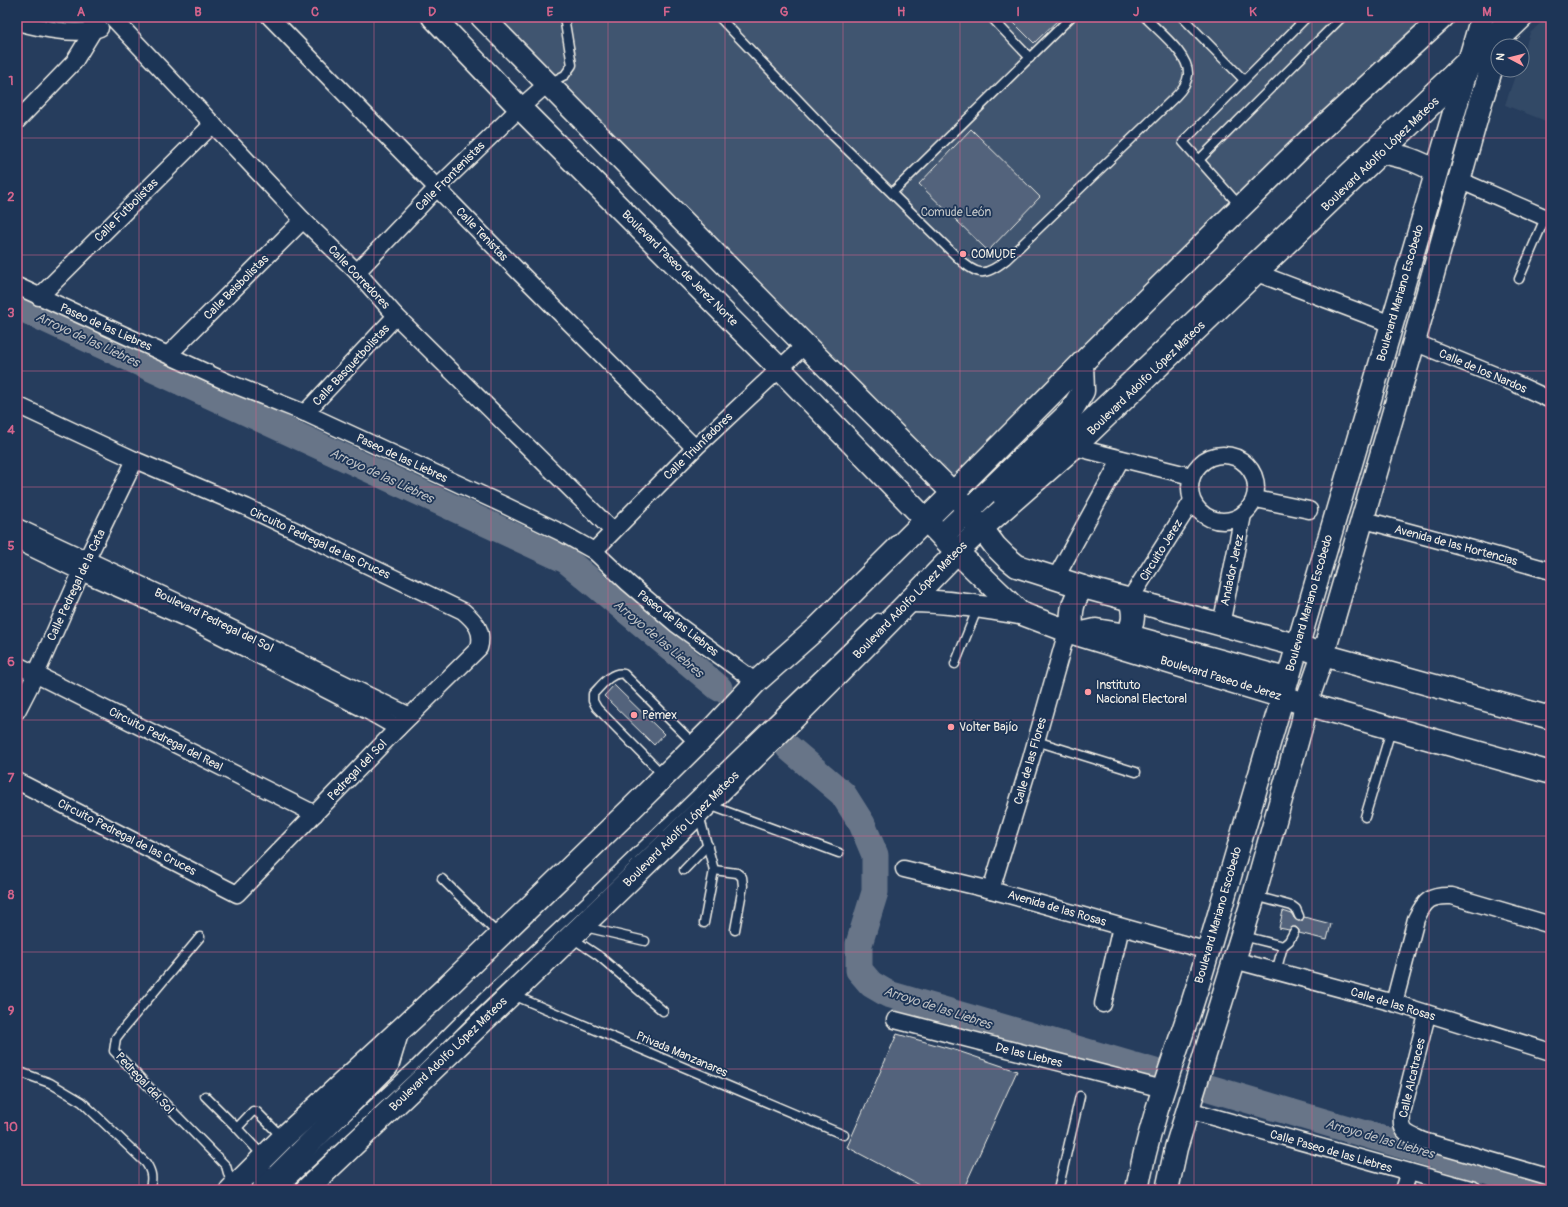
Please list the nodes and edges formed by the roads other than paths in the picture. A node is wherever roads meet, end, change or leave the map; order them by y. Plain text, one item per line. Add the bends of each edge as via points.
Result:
1 (270, 17) edge
2 (433, 17) edge
3 (482, 17) edge
4 (564, 17) edge
5 (719, 17) edge
6 (991, 17) edge
7 (1072, 17) edge
8 (1145, 17) edge
9 (1182, 17) edge
10 (1307, 17) edge
11 (1342, 17) edge
12 (1443, 17) edge
13 (1482, 17) edge
14 (1522, 17) edge
15 (115, 18) edge
16 (17, 22) edge
17 (93, 24) edge
18 (1500, 36) edge
19 (1474, 46) junction
20 (1030, 58) junction
21 (1465, 73) junction
22 (1244, 80) junction
23 (547, 84) junction
24 (520, 108) junction
25 (17, 121) edge
26 (213, 124) junction
27 (1381, 152) junction
28 (1199, 160) junction
29 (1436, 172) junction
30 (1459, 180) junction
31 (437, 188) junction
32 (892, 193) junction
33 (1241, 207) junction
34 (1548, 219) edge
35 (303, 220) junction
36 (357, 272) junction
37 (1257, 272) junction
38 (1519, 279) dead end
39 (17, 286) edge
40 (39, 297) junction
41 (396, 316) junction
42 (1391, 324) junction
43 (1414, 342) junction
44 (805, 345) junction
45 (169, 354) junction
46 (1082, 363) junction
47 (780, 369) junction
48 (1551, 400) edge
49 (17, 405) edge
50 (305, 413) junction
51 (1074, 447) junction
52 (695, 448) junction
53 (1121, 459) junction
54 (135, 460) junction
55 (1191, 476) junction
56 (954, 493) junction
57 (1256, 499) junction
58 (1192, 501) junction
59 (993, 504) dead end
60 (1309, 510) dead end
61 (1243, 515) junction
62 (926, 519) junction
63 (976, 520) junction
64 (1362, 520) junction
65 (17, 527) edge
66 (613, 531) junction
67 (17, 541) edge
68 (951, 545) junction
69 (594, 551) junction
70 (84, 566) junction
71 (1551, 571) edge
72 (1055, 579) junction
73 (1083, 587) junction
74 (1130, 599) junction
75 (909, 601) junction
76 (979, 606) junction
77 (886, 610) dead end
78 (1020, 613) junction
79 (1221, 625) junction
80 (1072, 633) junction
81 (1126, 635) junction
82 (1296, 646) junction
83 (479, 648) joint
84 (1323, 654) junction
85 (955, 664) dead end
86 (17, 665) edge
87 (36, 674) junction
88 (756, 682) junction
89 (1284, 688) junction
90 (1306, 704) junction
91 (17, 711) edge
92 (410, 716) junction
93 (1551, 718) edge
94 (398, 728) junction
95 (1392, 729) junction
96 (1036, 740) junction
97 (695, 745) junction
98 (1136, 772) dead end
99 (1551, 774) edge
100 (664, 776) junction
101 (17, 781) edge
102 (702, 808) junction
103 (315, 814) junction
104 (1365, 817) dead end
105 (708, 845) junction
106 (839, 853) dead end
107 (904, 868) dead end
108 (684, 870) dead end
109 (714, 870) junction
110 (442, 879) dead end
111 (991, 890) junction
112 (237, 894) joint
113 (1254, 896) junction
114 (1299, 916) dead end
115 (704, 923) dead end
116 (1551, 925) edge
117 (1121, 927) junction
118 (735, 930) dead end
119 (577, 932) junction
120 (1294, 932) dead end
121 (500, 936) junction
122 (1242, 936) junction
123 (200, 937) dead end
124 (644, 941) dead end
125 (1283, 946) junction
126 (1208, 951) junction
127 (1234, 960) junction
128 (1276, 972) junction
129 (511, 994) junction
130 (1394, 1003) junction
131 (1103, 1004) dead end
132 (663, 1011) dead end
133 (1427, 1015) junction
134 (895, 1020) dead end
135 (396, 1033) junction
136 (1551, 1052) edge
137 (17, 1071) edge
138 (1163, 1089) junction
139 (205, 1096) dead end
140 (1080, 1096) dead end
141 (1188, 1110) junction
142 (237, 1128) junction
143 (844, 1135) dead end
144 (283, 1138) junction
145 (242, 1166) junction
146 (1408, 1172) junction
147 (1551, 1178) edge
148 (277, 1188) edge
149 (149, 1190) edge
150 (232, 1190) edge
151 (306, 1190) edge
152 (1058, 1190) edge
153 (1136, 1190) edge
154 (1167, 1190) edge
155 (1403, 1190) edge
156 (1474, 1190) edge

1 - 31 street, Calle Tenistas
2 - 24 main road, Boulevard Paseo de Jerez Norte
3 - 23 main road
4 - 23 lane via 572,65 565,75
5 - 32 lane via 829,132
6 - 20 lane
7 - 20 lane
8 - 32 lane via 1182,55 1188,67 1185,86 995,269 986,273 976,272 966,265
9 - 22 lane
10 - 22 lane
11 - 28 lane
12 - 33 main road
13 - 19 main road, Boulevard Mariano Escobedo
14 - 18 main road, Boulevard Adolfo López Mateos
15 - 17 street via 106,26
15 - 26 street, Calle Corredores
16 - 17 street via 79,32
17 - 25 street via 74,62
18 - 19 lane
18 - 21 main road, Boulevard Adolfo López Mateos
18 - 30 main road
19 - 21 main road, Boulevard Mariano Escobedo
19 - 59 lane
20 - 32 lane
21 - 27 main road, Boulevard Adolfo López Mateos
21 - 29 main road, Boulevard Mariano Escobedo
22 - 28 lane via 1183,142
23 - 24 street, Calle Frontenistas
23 - 44 main road
24 - 31 street, Calle Frontenistas
24 - 47 main road, Boulevard Paseo de Jerez Norte
26 - 35 street, Calle Corredores
26 - 40 street, Calle Futbolistas
27 - 29 main road via 1412,159
27 - 37 main road, Boulevard Adolfo López Mateos
28 - 33 lane
29 - 42 main road, Boulevard Mariano Escobedo
30 - 34 street
30 - 43 main road
31 - 36 street, Calle Frontenistas
31 - 52 street, Calle Tenistas
33 - 46 main road
34 - 38 lane
35 - 36 street, Calle Corredores
35 - 45 street, Calle Beisbolistas
36 - 41 street, Calle Corredores
37 - 42 street
37 - 51 main road, Boulevard Adolfo López Mateos
39 - 40 street, Paseo de las Liebres
40 - 45 street, Paseo de las Liebres
41 - 50 street, Calle Basquetbolistas
41 - 66 street, Calle Corredores
42 - 82 main road, Boulevard Mariano Escobedo
43 - 48 street, Calle de los Nardos
43 - 64 main road
44 - 47 street, Calle Triunfadores
44 - 56 main road
45 - 50 street, Paseo de las Liebres via 226,382
46 - 56 main road
46 - 63 main road via 1083,391 1072,411
47 - 52 street, Calle Triunfadores
47 - 62 main road, Boulevard Paseo de Jerez Norte
49 - 54 street, Circuito Pedregal de las Cruces
50 - 69 street, Paseo de las Liebres via 504,505
51 - 53 street
51 - 63 main road, Boulevard Adolfo López Mateos
52 - 66 street, Calle Triunfadores
53 - 55 street
53 - 72 street
54 - 70 street, Calle Pedregal de la Cata
54 - 83 street, Circuito Pedregal de las Cruces via 246,507 463,611 478,627
55 - 57 street via 1201,462 1217,454 1235,455 1249,465 1257,481
55 - 58 street
56 - 62 main road
56 - 63 main road
57 - 60 street
57 - 61 street
58 - 61 street via 1201,513 1214,520 1229,521
58 - 74 street, Circuito Jerez
61 - 79 street, Andador Jerez
62 - 68 main road, Boulevard Paseo de Jerez
62 - 88 main road via 816,629
63 - 68 main road, Boulevard Adolfo López Mateos
63 - 72 main road via 995,546 1017,566
64 - 71 street, Avenida de las Hortencias
64 - 84 main road
65 - 70 street, Boulevard Pedregal del Sol
66 - 69 street, Calle Triunfadores
67 - 70 street, Boulevard Pedregal del Sol
68 - 75 main road, Boulevard Adolfo López Mateos
68 - 78 main road, Boulevard Paseo de Jerez
69 - 88 street, Paseo de las Liebres via 676,624
70 - 87 street, Calle Pedregal de la Cata
70 - 92 street, Boulevard Pedregal del Sol via 334,678
70 - 94 street, Boulevard Pedregal del Sol
72 - 73 main road
73 - 74 main road
73 - 80 main road via 1076,596 1072,610
74 - 79 main road
74 - 81 main road via 1133,620
75 - 76 main road
75 - 102 main road, Boulevard Adolfo López Mateos
76 - 78 main road
76 - 85 lane
77 - 148 lane via 414,1066
78 - 80 main road, Boulevard Paseo de Jerez
79 - 82 main road
80 - 81 main road via 1096,630
80 - 89 main road, Boulevard Paseo de Jerez
80 - 96 street, Calle de las Flores
81 - 89 main road via 1202,655
82 - 84 main road
82 - 89 main road, Boulevard Mariano Escobedo
83 - 92 street, Pedregal del Sol
84 - 90 main road
84 - 93 main road
86 - 87 street, Circuito Pedregal del Real
87 - 91 street, Calle Pedregal de la Cata
87 - 103 street, Circuito Pedregal del Real
88 - 97 main road
89 - 90 main road, Boulevard Paseo de Jerez
89 - 126 main road, Boulevard Mariano Escobedo
90 - 95 main road, Boulevard Paseo de Jerez
90 - 113 main road
92 - 94 street, Pedregal del Sol
94 - 103 street, Pedregal del Sol
95 - 99 main road, Boulevard Paseo de Jerez
95 - 104 lane
96 - 98 lane
96 - 111 street, Calle de las Flores
97 - 100 main road
97 - 100 lane via 624,674 613,675 593,694 597,708
100 - 121 main road
101 - 112 street, Circuito Pedregal de las Cruces
102 - 105 lane
102 - 106 lane
102 - 119 main road, Boulevard Adolfo López Mateos
103 - 112 street, Pedregal del Sol
105 - 108 lane
105 - 109 lane
107 - 111 street, Avenida de las Rosas
109 - 115 lane
109 - 118 lane via 737,873 742,877 743,886
110 - 121 lane
111 - 117 street, Avenida de las Rosas
113 - 114 lane via 1292,906
113 - 122 main road
116 - 130 street via 1452,896 1429,899 1416,919
117 - 126 street, Avenida de las Rosas
117 - 131 street
119 - 124 lane
119 - 129 main road, Boulevard Adolfo López Mateos
119 - 132 lane via 599,956
120 - 125 lane
121 - 135 main road
122 - 125 lane
122 - 127 main road
123 - 145 lane, Pedregal del Sol via 116,1038 114,1051
125 - 128 lane
126 - 138 main road, Boulevard Mariano Escobedo
127 - 128 street, Calle de las Rosas
127 - 141 main road
128 - 130 street, Calle de las Rosas
129 - 143 lane, Privada Manzanares
129 - 151 main road, Boulevard Adolfo López Mateos
130 - 133 street, Calle de las Rosas
133 - 136 street, Calle de las Rosas
133 - 147 street, Calle Alcatraces via 1402,1113 1401,1125 1406,1133 1423,1141
134 - 138 street, De las Liebres
135 - 144 main road
135 - 148 main road via 387,1066
137 - 149 lane via 50,1083 82,1102 146,1163 151,1171 152,1182
138 - 153 main road, Boulevard Mariano Escobedo
139 - 142 lane
140 - 152 lane
141 - 146 street, Calle Paseo de las Liebres
141 - 154 main road
142 - 144 lane via 255,1111
142 - 145 lane
144 - 145 main road
145 - 148 main road
145 - 150 main road
146 - 155 street
146 - 156 street, Calle Paseo de las Liebres

